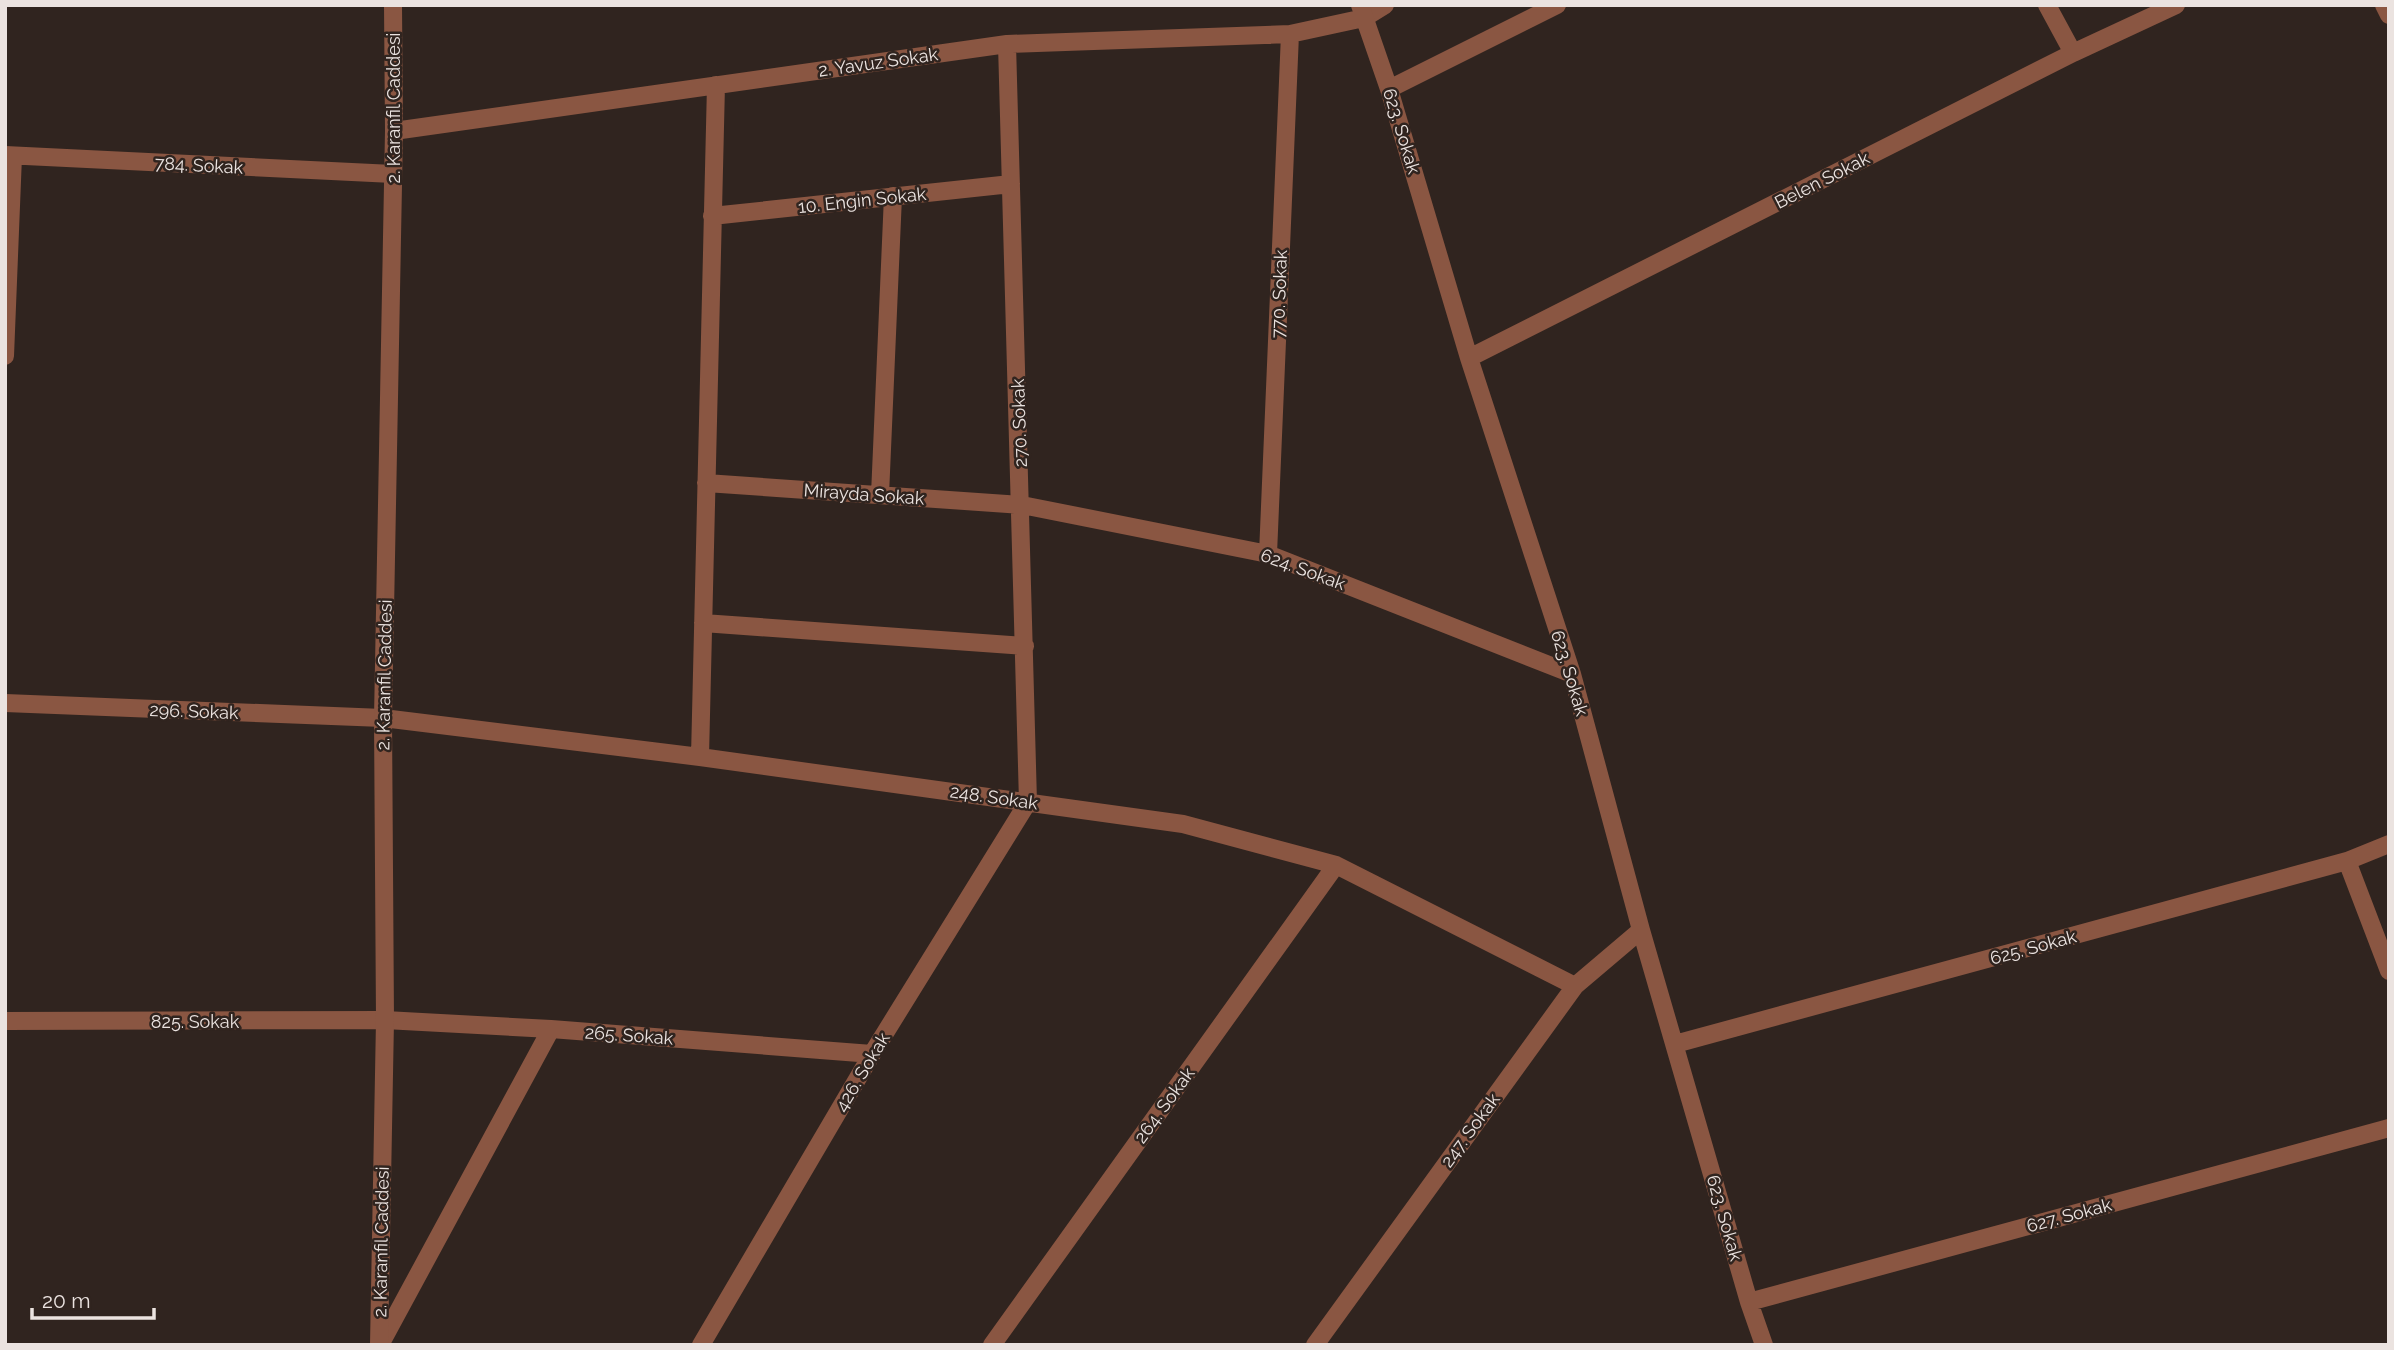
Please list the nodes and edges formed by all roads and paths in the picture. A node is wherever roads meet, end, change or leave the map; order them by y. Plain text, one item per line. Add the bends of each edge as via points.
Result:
1 (393, 5) edge
2 (1385, 5) edge
3 (1557, 5) edge
4 (2047, 5) edge
5 (2176, 5) edge
6 (2384, 5) edge
7 (1362, 12) edge
8 (2389, 15) edge
9 (1290, 34) junction
10 (1007, 44) junction
11 (2074, 53) junction
12 (716, 85) junction
13 (1390, 89) junction
14 (394, 131) junction
15 (9, 156) edge
16 (393, 174) junction
17 (1011, 184) junction
18 (894, 196) junction
19 (712, 216) junction
20 (5, 356) edge
21 (1469, 358) junction
22 (706, 484) junction
23 (880, 495) junction
24 (1021, 505) junction
25 (1268, 554) junction
26 (702, 623) junction
27 (1025, 646) junction
28 (1572, 674) junction
29 (5, 703) edge
30 (383, 718) junction
31 (700, 757) junction
32 (1028, 802) junction
33 (2389, 844) edge
34 (2347, 861) junction
35 (1336, 864) junction
36 (1641, 930) junction
37 (2389, 971) edge
38 (1575, 986) junction
39 (385, 1020) junction
40 (5, 1021) edge
41 (551, 1029) junction
42 (1675, 1044) junction
43 (872, 1054) junction
44 (2389, 1128) edge
45 (1749, 1302) junction
46 (380, 1345) edge
47 (701, 1345) edge
48 (992, 1345) edge
49 (1315, 1345) edge
50 (1764, 1345) edge

1 - 14 street, 2. Karanfil Caddesi
2 - 7 street, 2. Yavuz Sokak
3 - 13 street
4 - 11 street
5 - 11 street, Belen Sokak
6 - 8 street
7 - 9 street, 2. Yavuz Sokak
7 - 13 street, 623. Sokak
9 - 10 street, 2. Yavuz Sokak
9 - 25 street, 770. Sokak
10 - 12 street, 2. Yavuz Sokak
10 - 17 street, 270. Sokak
11 - 21 street, Belen Sokak
12 - 14 street, 2. Yavuz Sokak
12 - 19 street
13 - 21 street, 623. Sokak
14 - 16 street, 2. Karanfil Caddesi
15 - 16 street, 784. Sokak
15 - 20 street
16 - 30 street, 2. Karanfil Caddesi
17 - 18 street, 10. Engin Sokak
17 - 24 street, 270. Sokak
18 - 19 street, 10. Engin Sokak
18 - 23 street
19 - 22 street
21 - 28 street, 623. Sokak
22 - 23 street, Mirayda Sokak
22 - 26 street
23 - 24 street, Mirayda Sokak
24 - 25 street, 624. Sokak
24 - 27 street, 270. Sokak
25 - 28 street, 624. Sokak
26 - 27 street
26 - 31 street
27 - 32 street, 270. Sokak
28 - 36 street, 623. Sokak
29 - 30 street, 296. Sokak
30 - 31 street, 248. Sokak
30 - 39 street, 2. Karanfil Caddesi
31 - 32 street, 248. Sokak
32 - 35 street, 248. Sokak via 1183,824
32 - 43 street, 426. Sokak
33 - 34 street, 625. Sokak
34 - 37 street
34 - 42 street, 625. Sokak
35 - 38 street, 248. Sokak
35 - 48 street, 264. Sokak
36 - 38 street, 247. Sokak
36 - 42 street, 623. Sokak
38 - 49 street, 247. Sokak
39 - 40 street, 825. Sokak
39 - 41 street, 265. Sokak
39 - 46 street, 2. Karanfil Caddesi
41 - 43 street, 265. Sokak
41 - 46 street, 2. Karanfil Caddesi
42 - 45 street, 623. Sokak
43 - 47 street, 426. Sokak
44 - 45 street, 627. Sokak
45 - 50 street, 623. Sokak

